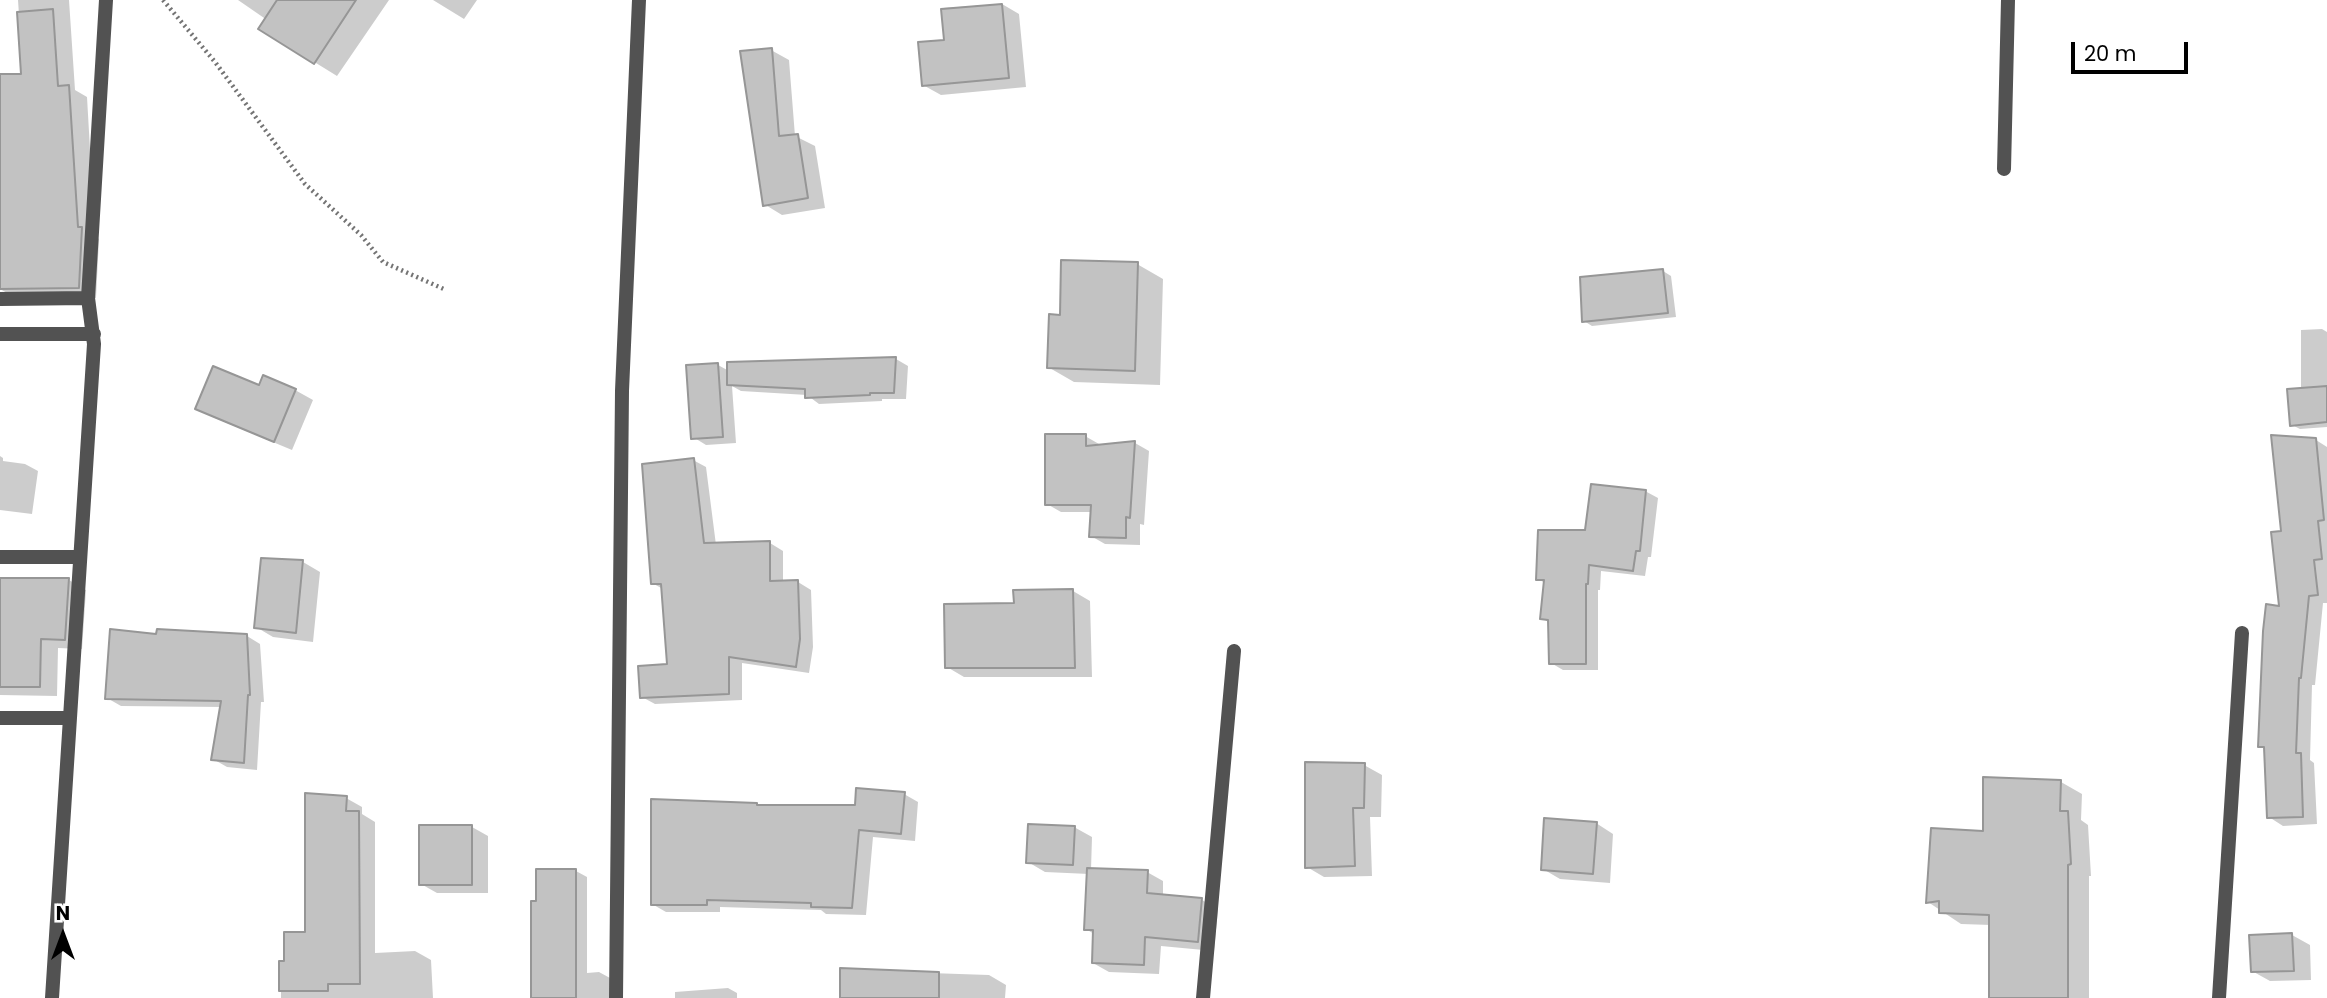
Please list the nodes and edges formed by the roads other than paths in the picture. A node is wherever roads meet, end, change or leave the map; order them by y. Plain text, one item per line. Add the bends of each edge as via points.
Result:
1 (106, 0) edge
2 (639, 0) edge
3 (2008, 0) edge
4 (2004, 169) dead end
5 (88, 298) junction
6 (0, 299) edge
7 (0, 334) edge
8 (94, 334) junction
9 (0, 557) edge
10 (80, 557) junction
11 (2242, 633) dead end
12 (1234, 652) dead end
13 (0, 718) edge
14 (70, 718) junction
15 (52, 998) edge
16 (616, 998) edge
17 (1203, 998) edge
18 (2219, 998) edge

1 - 5 street
2 - 16 street via 622,391
3 - 4 street
5 - 6 street
5 - 8 street
7 - 8 street
8 - 10 street
9 - 10 street
10 - 14 street
11 - 18 street
12 - 17 street
13 - 14 street
14 - 15 street

